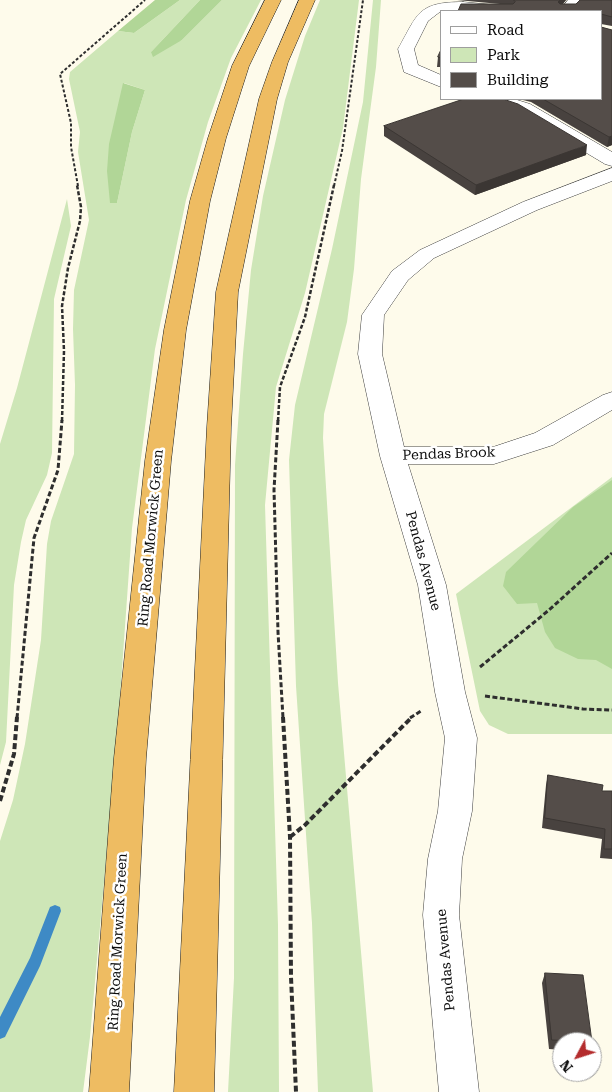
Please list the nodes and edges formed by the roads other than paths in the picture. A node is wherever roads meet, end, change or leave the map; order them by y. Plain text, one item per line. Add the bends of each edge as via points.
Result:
1 (273, 0) edge
2 (308, 0) edge
3 (576, 0) edge
4 (493, 10) edge
5 (568, 10) edge
6 (440, 82) edge
7 (501, 100) edge
8 (612, 160) edge
9 (612, 174) edge
10 (612, 400) edge
11 (393, 456) junction
12 (109, 1092) edge
13 (194, 1092) edge
14 (459, 1092) edge

1 - 12 highway, Ring Road Morwick Green via 238,73 215,143 178,309 154,502 127,801
2 - 13 highway via 280,62 268,99 227,292
3 - 5 street
4 - 6 street via 438,7 425,15 406,49 410,68
7 - 8 street via 524,108
9 - 11 street, Pendas Avenue via 530,206 427,254 400,276 373,314 370,354
10 - 11 street, Pendas Brook via 544,439 494,455
11 - 14 street, Pendas Avenue via 432,585 461,738 456,811 445,859 441,915

